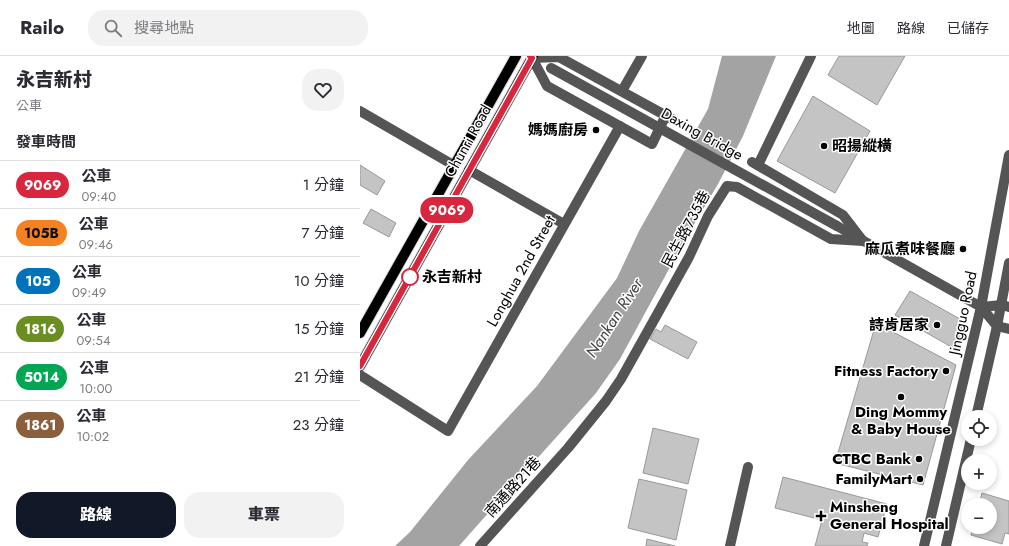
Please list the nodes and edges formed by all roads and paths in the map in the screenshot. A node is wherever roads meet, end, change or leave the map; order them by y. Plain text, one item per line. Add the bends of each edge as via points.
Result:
1 (516, 56) edge
2 (642, 56) edge
3 (811, 56) edge
4 (532, 57) edge
5 (622, 91) junction
6 (360, 111) edge
7 (620, 126) junction
8 (1009, 155) edge
9 (455, 166) junction
10 (469, 170) junction
11 (564, 224) junction
12 (863, 241) junction
13 (1009, 263) edge
14 (1005, 306) edge
15 (981, 307) junction
16 (997, 326) junction
17 (1009, 328) edge
18 (360, 333) edge
19 (360, 366) edge
20 (360, 375) edge
21 (978, 410) edge
22 (969, 446) edge
23 (568, 448) joint
24 (748, 467) dead end
25 (480, 546) edge
26 (730, 546) edge
27 (924, 546) edge
28 (946, 546) edge

1 - 9 main road, Chunri Road
2 - 5 street
3 - 12 street via 755,164 843,215
4 - 5 street via 559,57
4 - 7 street via 547,86
4 - 10 main road, Chunri Road
4 - 12 street, Daxing Bridge, bridge
5 - 7 street via 669,117 652,144
6 - 9 street
7 - 11 street, Longhua 2nd Street
8 - 15 street, Jingguo Road
9 - 18 main road, Chunri Road
10 - 11 street
10 - 19 main road, Chunri Road
11 - 20 street, Longhua 2nd Street via 448,430
12 - 15 street, Daxing Bridge
12 - 23 street, 民生路735巷 via 831,239 737,187 727,186 708,216 689,257 621,379 606,402
13 - 14 street
14 - 15 street
14 - 16 street
15 - 16 street
15 - 27 street, Jingguo Road
16 - 17 street
16 - 21 street
22 - 28 street
23 - 25 street, 南通路21巷
24 - 26 street

